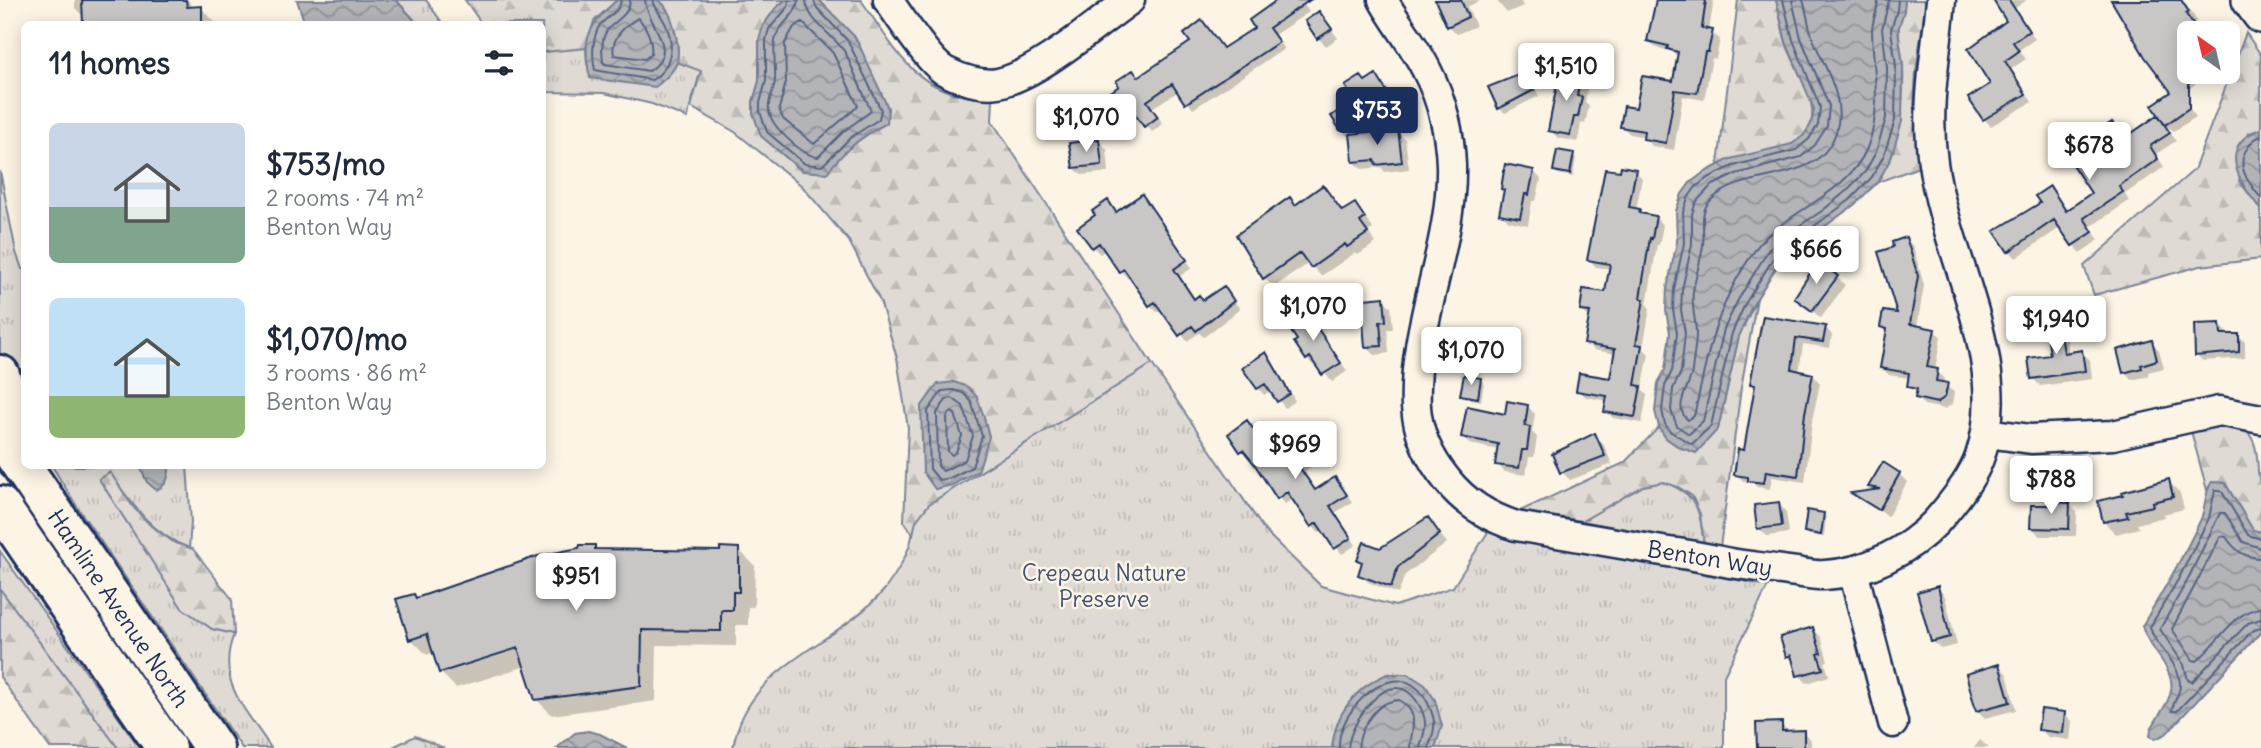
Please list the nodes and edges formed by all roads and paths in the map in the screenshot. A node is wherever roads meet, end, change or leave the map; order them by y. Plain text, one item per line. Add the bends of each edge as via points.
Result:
1 (888, 0) edge
2 (1130, 0) edge
3 (1383, 0) edge
4 (1941, 0) edge
5 (2250, 0) edge
6 (2261, 16) edge
7 (0, 375) edge
8 (2261, 419) edge
9 (1987, 433) junction
10 (0, 434) edge
11 (21, 440) edge
12 (21, 461) edge
13 (34, 477) edge
14 (0, 506) edge
15 (0, 516) edge
16 (30, 550) junction
17 (1853, 571) junction
18 (1892, 723) dead end
19 (166, 748) edge
20 (214, 748) edge

1 - 2 street via 943,71 974,82 995,83 1021,76
3 - 17 street, Benton Way via 1428,73 1448,137 1447,220 1423,339 1416,408 1428,453 1456,492 1495,519 1516,526 1823,575
4 - 9 street, Benton Way via 1928,127 1942,209 1984,355 1990,414
5 - 6 main road
7 - 11 highway
8 - 9 street via 2219,411 2113,435 2031,439
9 - 17 street, Benton Way via 1979,460 1957,496 1921,538
10 - 12 highway, Hamline Avenue North
13 - 20 highway, Hamline Avenue North
14 - 16 highway, Hamline Avenue North
15 - 16 highway
16 - 19 highway, Hamline Avenue North
17 - 18 street

